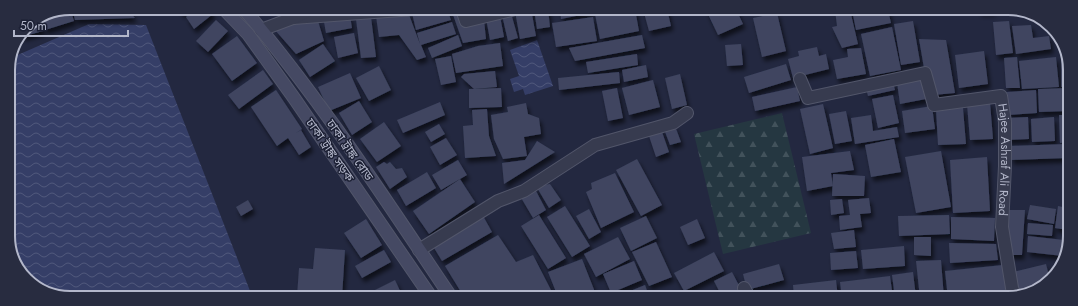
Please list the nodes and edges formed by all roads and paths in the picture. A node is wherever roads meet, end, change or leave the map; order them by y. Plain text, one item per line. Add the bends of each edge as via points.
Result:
1 (230, 15) edge
2 (249, 15) edge
3 (298, 15) edge
4 (333, 15) edge
5 (464, 15) edge
6 (490, 15) edge
7 (293, 18) junction
8 (261, 30) junction
9 (800, 79) dead end
10 (687, 113) dead end
11 (419, 250) junction
12 (427, 291) edge
13 (447, 291) edge
14 (1013, 291) edge

1 - 12 main road, ঢাকা ট্রাঙ্ক সড়ক via 248,34 294,98
2 - 8 main road, ঢাকা ট্রাঙ্ক রোড
3 - 7 street
4 - 7 street
5 - 6 street via 466,21
7 - 8 street
8 - 11 main road, ঢাকা ট্রাঙ্ক রোড via 312,94
9 - 14 street, Hajee Ashraf Ali Road via 808,98 925,73 934,106 1001,96 1005,122 1002,227
10 - 11 street via 673,123 595,146 524,191 498,201
11 - 13 main road, ঢাকা ট্রাঙ্ক রোড

